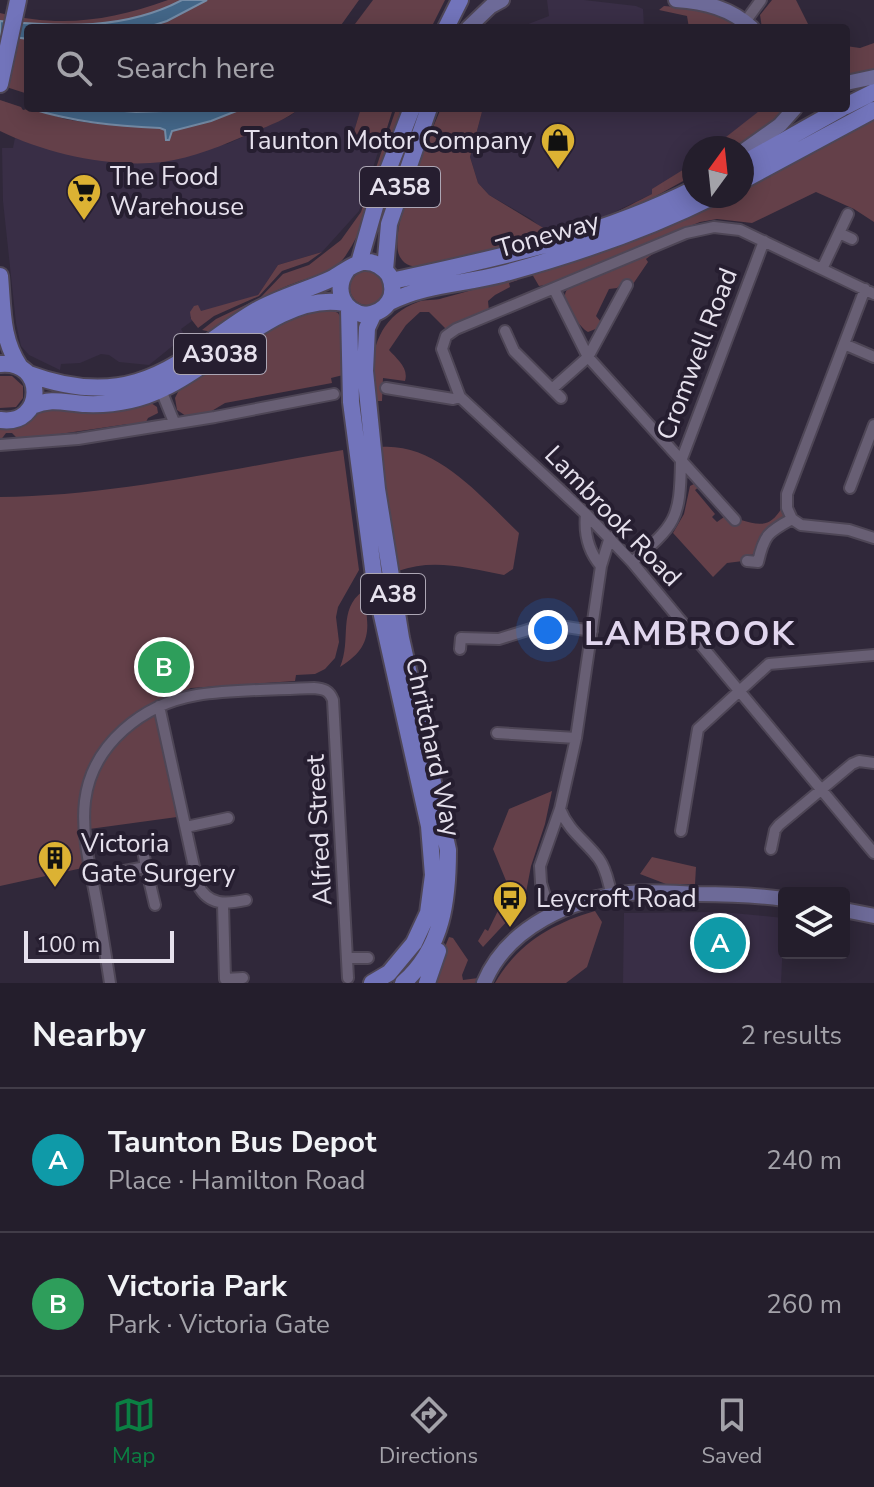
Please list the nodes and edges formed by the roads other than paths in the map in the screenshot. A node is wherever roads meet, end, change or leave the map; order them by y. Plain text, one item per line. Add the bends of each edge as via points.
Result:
1 (18, 0) edge
2 (460, 0) edge
3 (466, 0) edge
4 (502, 0) edge
5 (676, 0) edge
6 (761, 0) edge
7 (448, 24) edge
8 (458, 24) edge
9 (472, 24) edge
10 (747, 24) edge
11 (749, 24) edge
12 (874, 77) edge
13 (850, 82) edge
14 (0, 84) edge
15 (874, 92) edge
16 (850, 104) edge
17 (874, 110) edge
18 (410, 112) edge
19 (428, 112) edge
20 (791, 112) edge
21 (835, 112) edge
22 (754, 143) edge
23 (754, 157) edge
24 (754, 175) edge
25 (682, 193) edge
26 (688, 208) edge
27 (848, 214) dead end
28 (839, 233) junction
29 (852, 239) dead end
30 (764, 241) junction
31 (353, 267) junction
32 (822, 269) junction
33 (389, 275) junction
34 (0, 276) edge
35 (495, 276) junction
36 (627, 285) dead end
37 (554, 289) junction
38 (869, 292) edge
39 (390, 302) junction
40 (347, 306) junction
41 (373, 315) junction
42 (1, 322) edge
43 (505, 331) dead end
44 (844, 344) junction
45 (588, 357) junction
46 (874, 357) edge
47 (365, 360) junction
48 (0, 364) edge
49 (24, 370) junction
50 (386, 388) dead end
51 (552, 389) junction
52 (161, 390) junction
53 (334, 394) dead end
54 (460, 397) junction
55 (561, 398) dead end
56 (32, 406) junction
57 (0, 420) edge
58 (174, 422) junction
59 (874, 425) edge
60 (6, 442) edge
61 (681, 461) junction
62 (850, 488) dead end
63 (586, 514) junction
64 (792, 519) junction
65 (735, 520) dead end
66 (610, 537) junction
67 (874, 538) edge
68 (632, 562) junction
69 (756, 564) dead end
70 (601, 566) junction
71 (592, 631) junction
72 (461, 638) dead end
73 (874, 655) edge
74 (739, 693) junction
75 (159, 706) junction
76 (497, 733) dead end
77 (576, 738) junction
78 (874, 763) edge
79 (821, 790) junction
80 (560, 809) junction
81 (228, 818) dead end
82 (186, 827) junction
83 (572, 832) junction
84 (681, 832) dead end
85 (549, 836) junction
86 (142, 845) dead end
87 (772, 849) dead end
88 (448, 850) junction
89 (874, 853) edge
90 (146, 867) junction
91 (92, 877) junction
92 (612, 895) junction
93 (778, 898) edge
94 (246, 900) dead end
95 (223, 904) junction
96 (155, 905) dead end
97 (850, 911) edge
98 (551, 916) junction
99 (874, 916) edge
100 (225, 942) junction
101 (211, 943) dead end
102 (348, 958) junction
103 (368, 958) dead end
104 (398, 964) junction
105 (243, 978) dead end
106 (348, 978) dead end
107 (409, 981) edge
108 (110, 983) edge
109 (372, 983) edge
110 (427, 983) edge
111 (484, 983) edge

1 - 14 main road
2 - 7 main road
3 - 8 main road
4 - 9 street
5 - 10 street via 726,10
6 - 11 street
12 - 13 street
15 - 16 main road
17 - 24 main road
18 - 31 main road, A358
19 - 33 main road, A358 via 392,213
20 - 22 street
21 - 23 main road
25 - 33 main road, Toneway via 559,243
26 - 35 main road, Toneway via 617,240
27 - 28 street
28 - 29 street
28 - 32 street
30 - 32 street
30 - 37 street via 740,230 714,227 686,233
30 - 61 street, Cromwell Road
31 - 33 main road via 373,263
31 - 40 main road, A38 via 341,283
31 - 49 main road, A3038 via 256,311 173,366 140,381 83,388
32 - 38 street
33 - 39 main road
34 - 42 main road
35 - 39 main road, Toneway via 437,286
35 - 47 main road via 405,305 379,325
36 - 45 street
37 - 45 street
37 - 54 street, Lambrook Road via 446,336 442,349
38 - 44 street
39 - 41 main road
40 - 41 main road
40 - 52 main road, A3038 via 328,300 296,308
40 - 104 main road, Chritchard Way / A38 via 351,402 375,584 432,851 428,913
41 - 47 main road, Chritchard Way / A38
42 - 49 main road
43 - 51 street via 514,351
44 - 46 street
44 - 64 street via 787,494
45 - 51 street
45 - 61 street
47 - 88 main road, Chritchard Way / A38 via 391,582
48 - 49 main road, A3038
49 - 56 main road via 35,390
50 - 54 street
51 - 55 street
52 - 56 main road, A3038 via 125,401 84,404 56,399
52 - 58 street
53 - 58 street
54 - 63 street, Lambrook Road
56 - 57 main road, A3038 via 21,417
58 - 60 street via 78,439
59 - 62 street via 861,477
61 - 65 street
61 - 68 street, Cromwell Road via 677,514 664,535
63 - 66 street, Lambrook Road
63 - 70 street via 591,554
64 - 67 street via 812,528
64 - 69 street via 769,531
66 - 68 street, Lambrook Road
66 - 70 street
68 - 74 street, Lambrook Road
70 - 71 street
71 - 72 street via 547,624 499,639
71 - 77 street
73 - 74 street via 774,661
74 - 79 street, Lambrook Road
74 - 84 street via 698,729
75 - 82 street
75 - 91 street via 117,736 89,782 85,810
75 - 102 street, Alfred Street via 198,695 325,689 333,700
76 - 77 street
77 - 80 street
78 - 79 street via 852,764
79 - 87 street via 779,825
79 - 89 street, Lambrook Road
80 - 83 street
80 - 85 street
81 - 82 street
82 - 95 street via 203,896
83 - 85 street
83 - 92 street via 599,859
85 - 98 street via 540,866
86 - 90 street
88 - 107 main road, Chritchard Way / A38 via 443,919
88 - 110 main road via 456,870 454,907
90 - 91 street
90 - 96 street
91 - 108 street
92 - 93 street
92 - 98 street
94 - 95 street
95 - 100 street
97 - 99 street
98 - 111 street via 495,958
100 - 101 street
100 - 105 street via 225,979
102 - 103 street
102 - 106 street, Alfred Street
104 - 107 street
104 - 109 main road, Chritchard Way / A38

